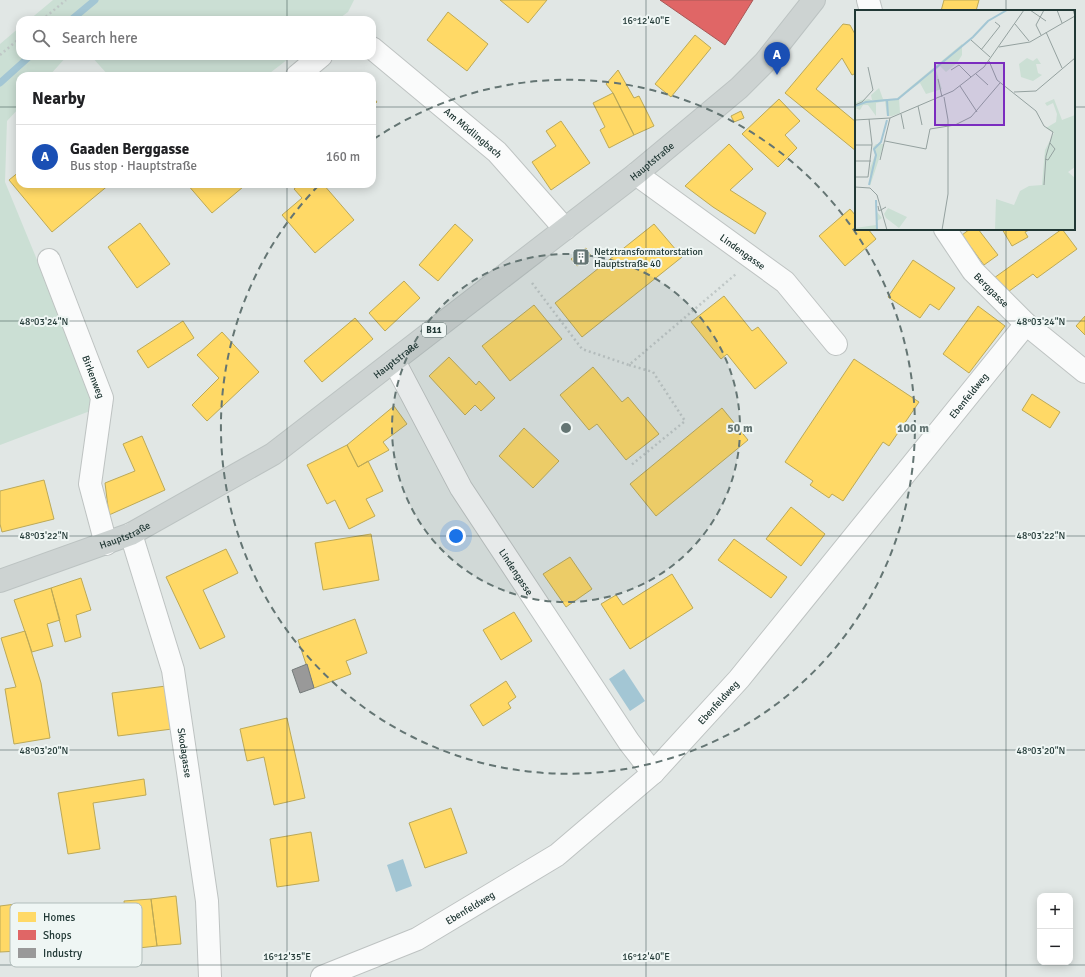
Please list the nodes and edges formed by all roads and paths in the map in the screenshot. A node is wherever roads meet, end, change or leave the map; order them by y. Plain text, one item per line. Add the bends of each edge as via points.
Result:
1 (66, 0) edge
2 (814, 0) edge
3 (868, 0) edge
4 (871, 10) edge
5 (47, 16) edge
6 (16, 41) edge
7 (376, 51) edge
8 (0, 55) edge
9 (316, 60) edge
10 (301, 72) edge
11 (636, 174) junction
12 (564, 229) junction
13 (946, 230) edge
14 (49, 260) dead end
15 (754, 260) junction
16 (518, 265) junction
17 (1026, 324) junction
18 (836, 344) dead end
19 (394, 361) junction
20 (629, 365) junction
21 (1085, 372) edge
22 (630, 466) dead end
23 (131, 534) junction
24 (106, 544) junction
25 (0, 581) edge
26 (652, 773) junction
27 (210, 977) edge
28 (322, 977) edge

1 - 5 path
2 - 11 main road, Hauptstraße / B11 via 760,67 739,88
3 - 4 street
6 - 8 path
7 - 12 street, Am Mödlingbach via 497,152
9 - 10 street
11 - 12 main road, Hauptstraße / B11
11 - 15 street, Lindengasse
12 - 16 main road, Hauptstraße / B11
13 - 17 street, Berggasse via 973,271
14 - 24 street, Birkenweg via 102,398 90,484
15 - 18 street, Lindengasse via 785,282
15 - 20 path
16 - 19 main road, Hauptstraße / B11
16 - 20 path via 582,349
17 - 21 street, Berggasse
17 - 26 street, Ebenfeldweg via 739,679
19 - 23 main road, Hauptstraße / B11 via 273,454
19 - 26 street, Lindengasse via 461,488
20 - 22 path via 653,372 685,421
23 - 24 main road, Hauptstraße / B11
23 - 27 street, Skodagasse via 173,670 207,901
24 - 25 main road, Hauptstraße / B11
26 - 28 street, Ebenfeldweg via 557,855 417,939

